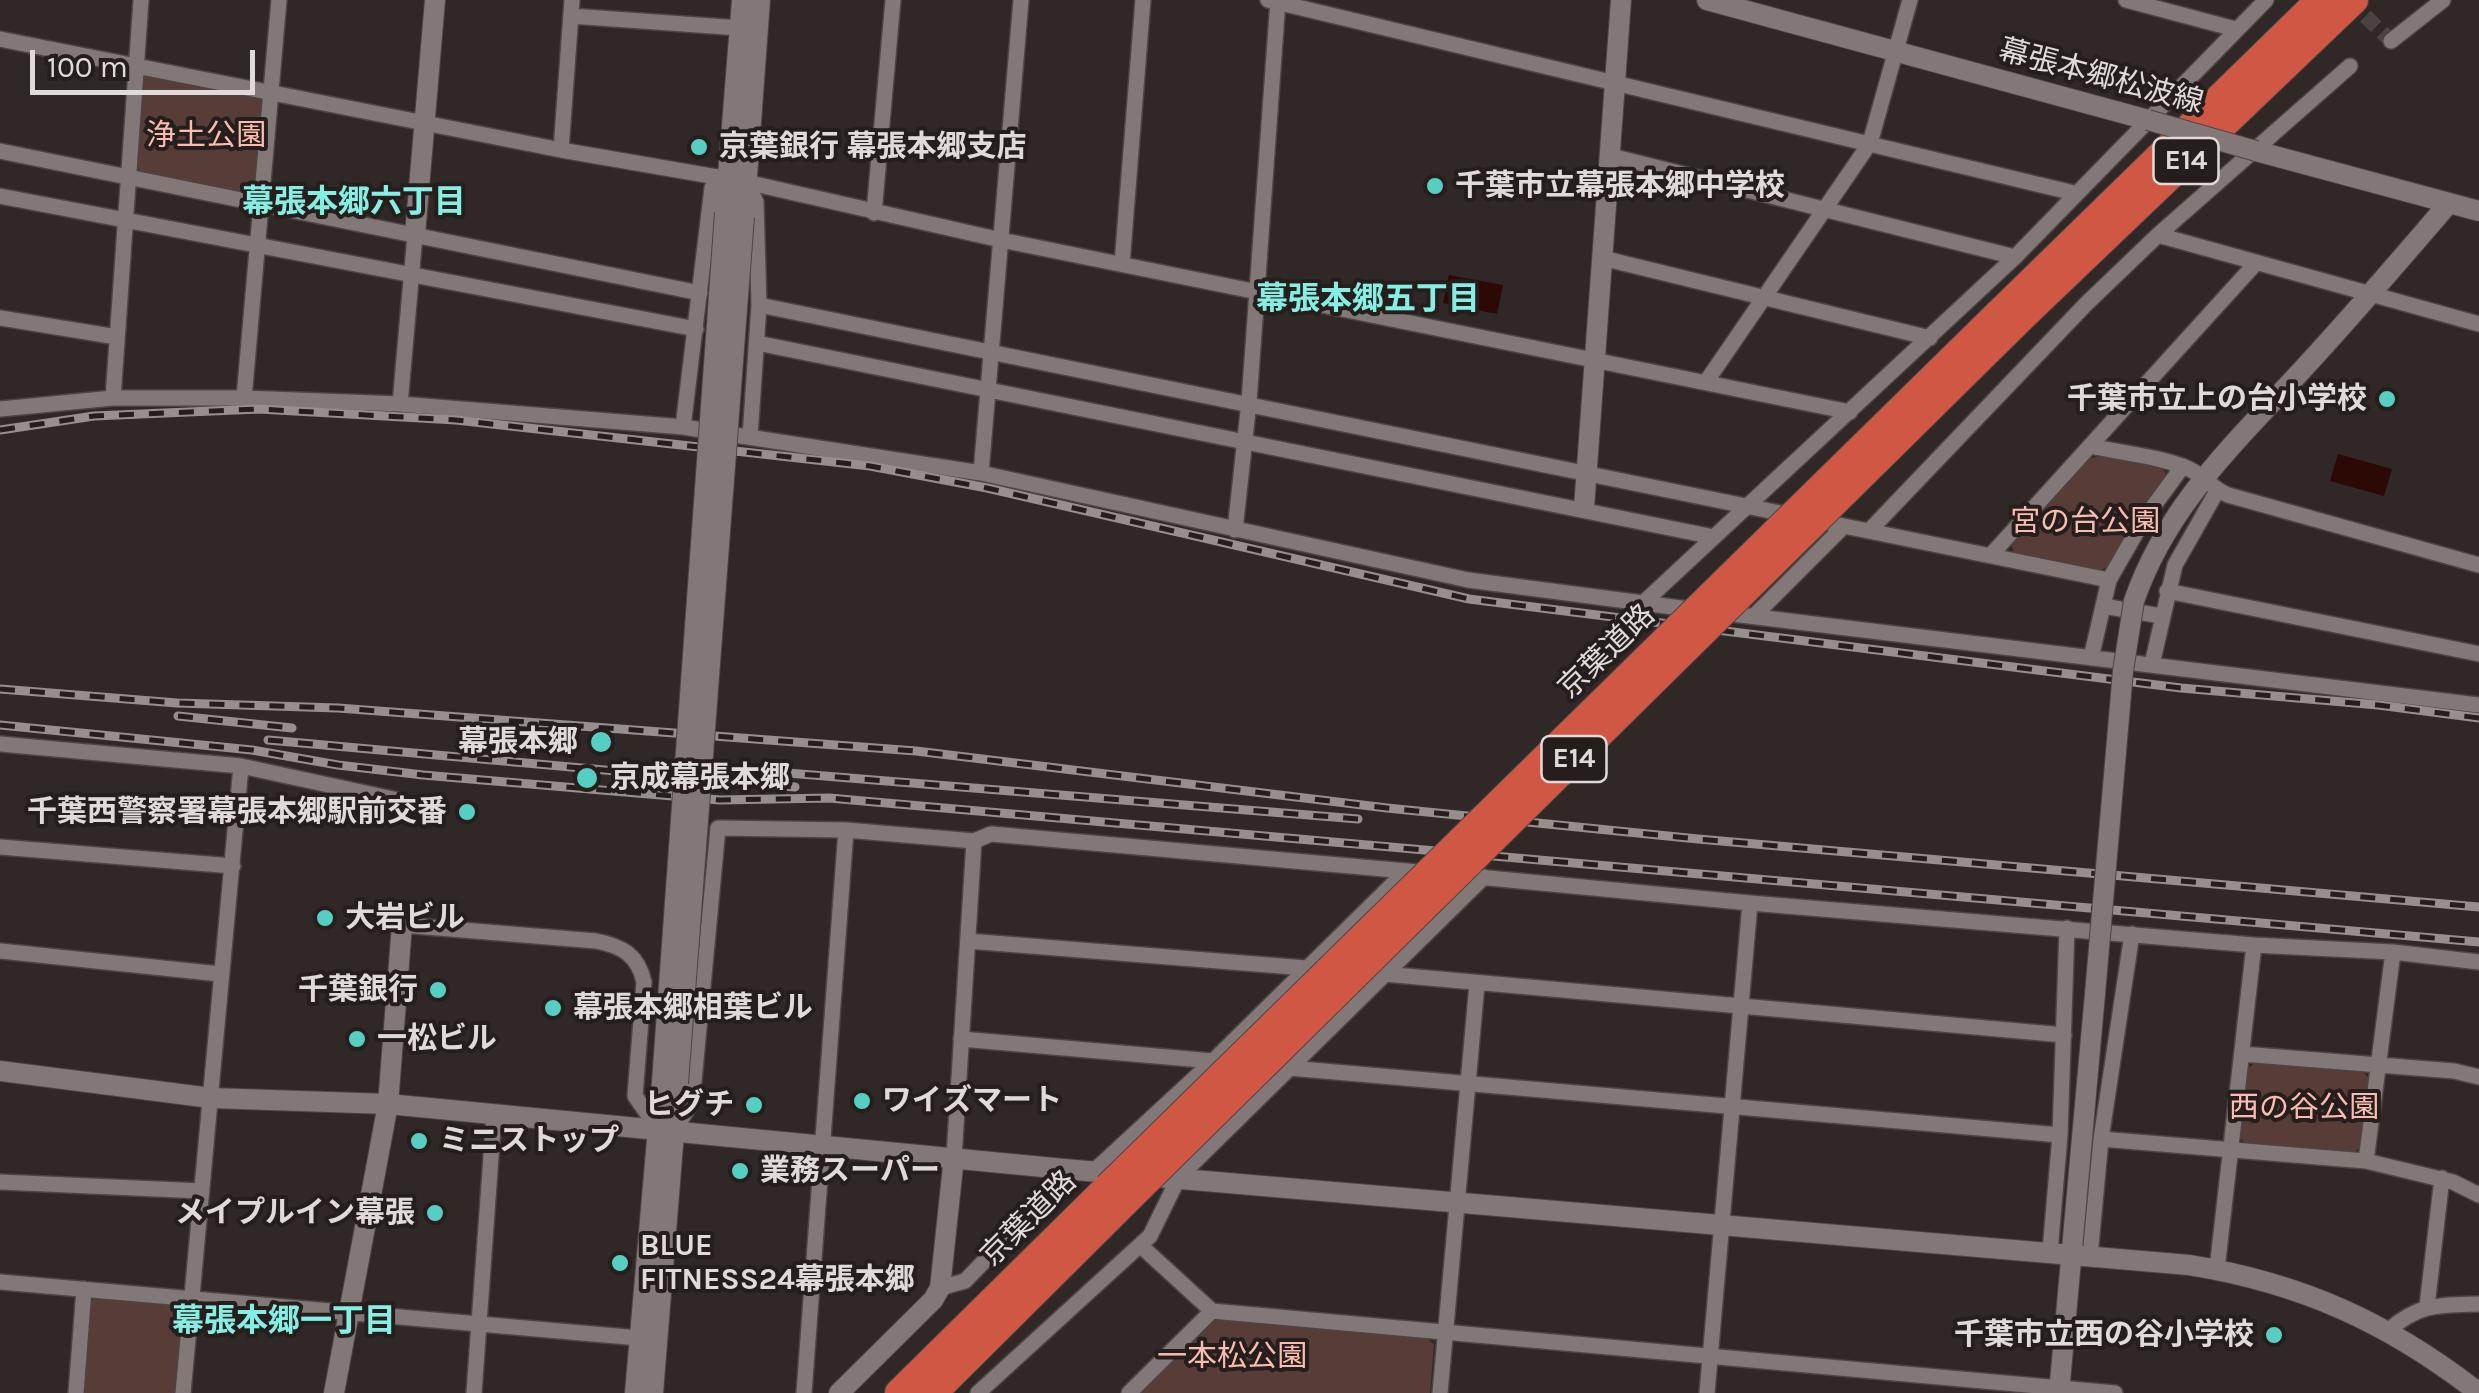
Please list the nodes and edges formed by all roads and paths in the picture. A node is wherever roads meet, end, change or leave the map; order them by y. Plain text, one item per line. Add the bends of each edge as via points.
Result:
1 (141, 0) edge
2 (280, 0) edge
3 (436, 0) edge
4 (742, 0) edge
5 (760, 0) edge
6 (893, 0) edge
7 (1021, 0) edge
8 (1143, 0) edge
9 (1621, 0) edge
10 (1707, 0) edge
11 (1910, 0) edge
12 (2126, 0) edge
13 (2266, 0) edge
14 (2306, 0) edge
15 (2320, 0) edge
16 (2354, 0) edge
17 (2363, 0) edge
18 (2443, 0) edge
19 (1275, 1) edge
20 (572, 8) edge
21 (740, 28) junction
22 (2235, 29) junction
23 (2324, 30) junction
24 (0, 39) edge
25 (2391, 42) dead end
26 (1895, 53) junction
27 (137, 66) junction
28 (2350, 66) dead end
29 (2247, 70) junction
30 (1616, 82) junction
31 (271, 92) junction
32 (2148, 120) junction
33 (426, 122) junction
34 (1870, 143) junction
35 (561, 150) junction
36 (2256, 150) junction
37 (0, 151) edge
38 (1611, 156) junction
39 (129, 178) junction
40 (737, 180) junction
41 (2074, 194) junction
42 (0, 196) edge
43 (2448, 203) junction
44 (262, 204) junction
45 (1824, 210) junction
46 (2479, 211) edge
47 (874, 213) junction
48 (126, 220) junction
49 (2158, 235) junction
50 (415, 236) junction
51 (1000, 240) junction
52 (258, 246) junction
53 (2015, 257) junction
54 (1602, 258) junction
55 (2256, 263) junction
56 (1122, 264) junction
57 (410, 275) junction
58 (1254, 291) junction
59 (700, 293) junction
60 (2372, 295) junction
61 (1764, 298) junction
62 (759, 305) junction
63 (0, 318) edge
64 (2008, 318) junction
65 (2479, 324) edge
66 (696, 329) junction
67 (117, 337) junction
68 (1930, 338) junction
69 (757, 343) junction
70 (991, 352) junction
71 (1596, 359) junction
72 (1706, 382) junction
73 (988, 388) junction
74 (113, 398) junction
75 (244, 398) junction
76 (1248, 402) junction
77 (400, 404) junction
78 (0, 409) edge
79 (1850, 412) junction
80 (683, 428) junction
81 (750, 438) junction
82 (1245, 440) junction
83 (2090, 446) junction
84 (2183, 466) junction
85 (981, 472) junction
86 (1587, 472) junction
87 (2211, 484) junction
88 (1584, 508) junction
89 (1745, 508) junction
90 (1843, 526) junction
91 (1234, 530) junction
92 (1870, 530) junction
93 (1714, 537) junction
94 (1991, 555) junction
95 (2479, 565) edge
96 (2110, 580) junction
97 (2167, 591) junction
98 (1641, 605) junction
99 (2102, 606) junction
100 (1754, 616) junction
101 (2161, 616) junction
102 (2479, 654) edge
103 (2091, 658) junction
104 (2152, 664) junction
105 (2479, 704) edge
106 (0, 744) edge
107 (241, 766) junction
108 (398, 800) dead end
109 (846, 830) junction
110 (974, 841) junction
111 (0, 847) edge
112 (232, 866) junction
113 (1406, 871) junction
114 (1484, 877) junction
115 (1750, 902) junction
116 (402, 925) joint
117 (2067, 928) junction
118 (2132, 934) junction
119 (968, 941) junction
120 (2254, 945) junction
121 (0, 951) edge
122 (2392, 952) junction
123 (2479, 962) edge
124 (1306, 968) junction
125 (220, 974) junction
126 (1384, 974) junction
127 (1477, 984) junction
128 (1742, 1007) junction
129 (2064, 1035) junction
130 (961, 1040) junction
131 (2242, 1054) junction
132 (1212, 1061) junction
133 (2378, 1065) junction
134 (1288, 1068) junction
135 (0, 1071) edge
136 (2479, 1077) edge
137 (1468, 1082) junction
138 (212, 1098) junction
139 (388, 1104) junction
140 (1733, 1106) junction
141 (494, 1114) junction
142 (666, 1130) junction
143 (2060, 1135) junction
144 (2101, 1139) junction
145 (821, 1144) junction
146 (2231, 1150) junction
147 (954, 1157) junction
148 (2366, 1161) junction
149 (1064, 1168) junction
150 (1180, 1177) junction
151 (2442, 1178) junction
152 (0, 1182) edge
153 (1111, 1185) junction
154 (202, 1190) junction
155 (2479, 1194) edge
156 (1458, 1201) junction
157 (1722, 1224) junction
158 (1140, 1246) junction
159 (2070, 1254) junction
160 (2217, 1269) junction
161 (0, 1282) edge
162 (940, 1288) junction
163 (84, 1289) junction
164 (191, 1299) junction
165 (2479, 1304) edge
166 (2426, 1306) junction
167 (1212, 1311) junction
168 (348, 1313) junction
169 (481, 1325) junction
170 (2390, 1330) junction
171 (1445, 1332) junction
172 (639, 1338) junction
173 (1710, 1355) junction
174 (2059, 1390) edge
175 (76, 1393) edge
176 (183, 1393) edge
177 (334, 1393) edge
178 (474, 1393) edge
179 (635, 1393) edge
180 (652, 1393) edge
181 (804, 1393) edge
182 (839, 1393) edge
183 (899, 1393) edge
184 (933, 1393) edge
185 (978, 1393) edge
186 (1128, 1393) edge
187 (1440, 1393) edge
188 (1707, 1393) edge
189 (2115, 1393) edge
190 (2478, 1393) edge

1 - 27 street
2 - 31 street
3 - 33 street
4 - 21 street
5 - 40 street
6 - 47 street
7 - 51 street
8 - 56 street
9 - 30 street
10 - 26 street, 幕張本郷松波線
11 - 26 street
12 - 22 street
13 - 22 street
14 - 29 highway
15 - 29 highway, 京葉道路 / E14
16 - 23 highway, 京葉道路 / E14
17 - 23 highway
18 - 25 street
19 - 30 street
19 - 58 street
20 - 21 street
20 - 35 street
21 - 40 street
22 - 32 street
23 - 64 highway, 京葉道路 / E14
24 - 27 street
26 - 32 street, 幕張本郷松波線
26 - 34 street
27 - 31 street
27 - 39 street
28 - 36 street
29 - 64 highway, 京葉道路 / E14
30 - 34 street
30 - 38 street
31 - 33 street
31 - 44 street
32 - 36 street, 幕張本郷松波線, bridge
32 - 41 street
33 - 35 street
33 - 50 street
34 - 41 street
34 - 45 street
35 - 40 street
36 - 43 street, 幕張本郷松波線
36 - 49 street
37 - 39 street
38 - 45 street
38 - 54 street
39 - 44 street
39 - 48 street
40 - 47 street
40 - 59 street via 712,188
40 - 62 street via 756,202
40 - 142 street, bridge
41 - 53 street
42 - 48 street
43 - 46 street, 幕張本郷松波線
43 - 60 street
44 - 50 street
44 - 52 street
45 - 53 street
45 - 61 street
47 - 51 street
48 - 52 street
48 - 67 street
49 - 55 street
49 - 92 street
50 - 57 street
50 - 59 street
51 - 56 street
51 - 70 street
52 - 57 street
52 - 75 street
53 - 68 street
54 - 61 street
54 - 71 street
55 - 60 street
55 - 83 street
56 - 58 street
57 - 66 street
57 - 77 street
58 - 71 street
58 - 76 street
59 - 66 street
60 - 65 street
60 - 87 street
61 - 68 street
61 - 72 street
62 - 69 street
62 - 70 street
63 - 67 street
64 - 153 highway, 京葉道路 / E14, bridge
66 - 80 street
67 - 74 street
68 - 79 street
69 - 73 street
69 - 81 street
70 - 73 street
70 - 76 street
71 - 72 street
71 - 86 street
72 - 79 street
73 - 82 street
73 - 85 street
74 - 75 street
74 - 78 street
75 - 77 street
76 - 82 street
76 - 86 street
77 - 80 street
79 - 89 street
80 - 81 street
81 - 85 street
82 - 88 street
82 - 91 street
83 - 84 street
83 - 94 street
84 - 87 street
84 - 96 street
85 - 91 street
86 - 88 street
86 - 89 street
87 - 95 street
87 - 97 street
87 - 159 street, bridge via 2192,489 2156,547 2134,601
88 - 93 street
89 - 90 street
89 - 93 street
90 - 92 street
90 - 100 street
91 - 98 street via 1468,580
92 - 94 street
93 - 98 street
94 - 96 street
96 - 99 street
97 - 101 street
97 - 102 street
98 - 100 street
99 - 101 street
99 - 103 street
100 - 103 street
101 - 104 street
103 - 104 street
104 - 105 street
106 - 107 street
107 - 108 street
107 - 112 street
109 - 110 street
109 - 142 street via 718,828 692,1102
109 - 145 street
110 - 113 street via 991,834
110 - 119 street
111 - 112 street
112 - 125 street
113 - 114 street
113 - 124 street
114 - 115 street
114 - 126 street
115 - 117 street
115 - 128 street
116 - 139 street
116 - 142 street via 596,941 633,956 644,982 635,1096
117 - 118 street
117 - 129 street
118 - 120 street
118 - 144 street
119 - 124 street
119 - 130 street
120 - 122 street
120 - 131 street
121 - 125 street
122 - 123 street
122 - 133 street
124 - 132 street
125 - 138 street
126 - 127 street
126 - 134 street
127 - 128 street
127 - 137 street
128 - 129 street
128 - 140 street
129 - 143 street
130 - 132 street
130 - 147 street
131 - 133 street
131 - 146 street
132 - 153 street
133 - 136 street
133 - 148 street
134 - 137 street
134 - 150 street
135 - 138 street
137 - 140 street
137 - 156 street
138 - 139 street
138 - 154 street
139 - 141 street
139 - 168 street
140 - 143 street
140 - 157 street
141 - 142 street
141 - 169 street
142 - 145 street
142 - 172 street
142 - 180 street
143 - 159 street
144 - 146 street
144 - 159 street
145 - 147 street
145 - 181 street
146 - 148 street
146 - 160 street
147 - 149 street
147 - 162 street
148 - 151 street
149 - 153 street
149 - 162 street via 1063,1180 965,1282
150 - 153 street
150 - 156 street
150 - 158 street
151 - 155 street
151 - 166 street
152 - 154 street
153 - 183 highway, 京葉道路 / E14
153 - 184 highway, 京葉道路 / E14
154 - 164 street
156 - 157 street
156 - 171 street
157 - 159 street
157 - 173 street
158 - 167 street
158 - 185 street
159 - 160 street
159 - 174 street
160 - 170 street via 2290,1288
161 - 163 street
162 - 182 street
163 - 164 street
163 - 175 street
164 - 168 street
164 - 176 street
165 - 166 street
166 - 170 street
167 - 171 street
167 - 186 street
168 - 169 street
168 - 177 street
169 - 172 street
169 - 178 street
170 - 190 street
171 - 173 street
171 - 187 street
172 - 179 street
173 - 174 street
173 - 188 street
174 - 189 street

